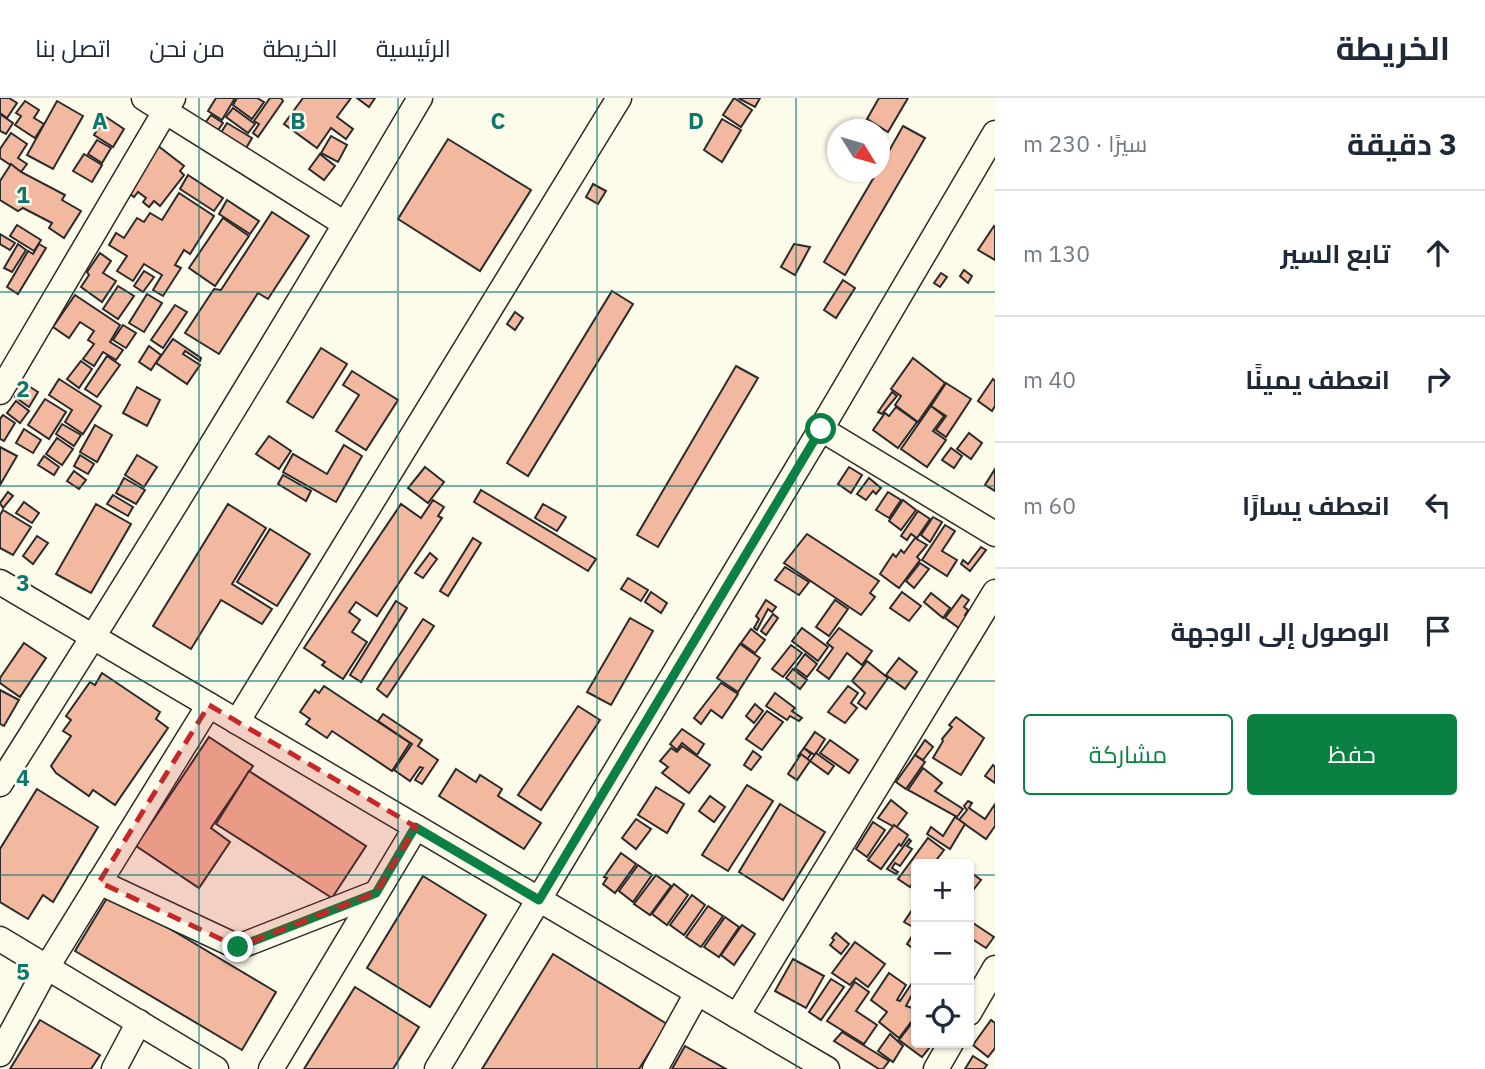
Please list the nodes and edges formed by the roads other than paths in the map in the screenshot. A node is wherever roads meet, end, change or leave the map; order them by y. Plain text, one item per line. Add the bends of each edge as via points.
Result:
1 (144, 98) edge
2 (420, 98) edge
3 (619, 98) edge
4 (169, 104) edge
5 (995, 133) edge
6 (345, 225) junction
7 (0, 392) edge
8 (821, 429) junction
9 (995, 534) edge
10 (0, 582) edge
11 (995, 592) edge
12 (94, 637) junction
13 (209, 705) junction
14 (237, 722) junction
15 (0, 784) edge
16 (415, 827) junction
17 (99, 882) junction
18 (376, 893) junction
19 (539, 900) junction
20 (0, 939) edge
21 (47, 967) junction
22 (995, 968) edge
23 (697, 993) junction
24 (974, 1004) edge
25 (737, 1016) junction
26 (139, 1022) junction
27 (948, 1048) edge
28 (0, 1054) edge
29 (818, 1067) edge
30 (114, 1069) edge
31 (216, 1069) edge
32 (271, 1069) edge
33 (437, 1069) edge
34 (655, 1069) edge
35 (936, 1069) edge

1 - 4 street
2 - 6 street
3 - 14 street
4 - 6 street
4 - 7 street
5 - 8 street
6 - 12 street
8 - 9 street
8 - 19 street
10 - 12 street
11 - 25 street
12 - 13 street
12 - 15 street
13 - 14 street
13 - 17 street
14 - 16 street
16 - 18 street
16 - 19 street
17 - 18 street via 238,947
17 - 21 street
18 - 32 street
19 - 23 street
19 - 33 street
20 - 21 street
21 - 26 street
21 - 28 street
22 - 24 street
23 - 25 street
23 - 34 street
25 - 29 street
26 - 30 street
26 - 31 street
27 - 35 street

